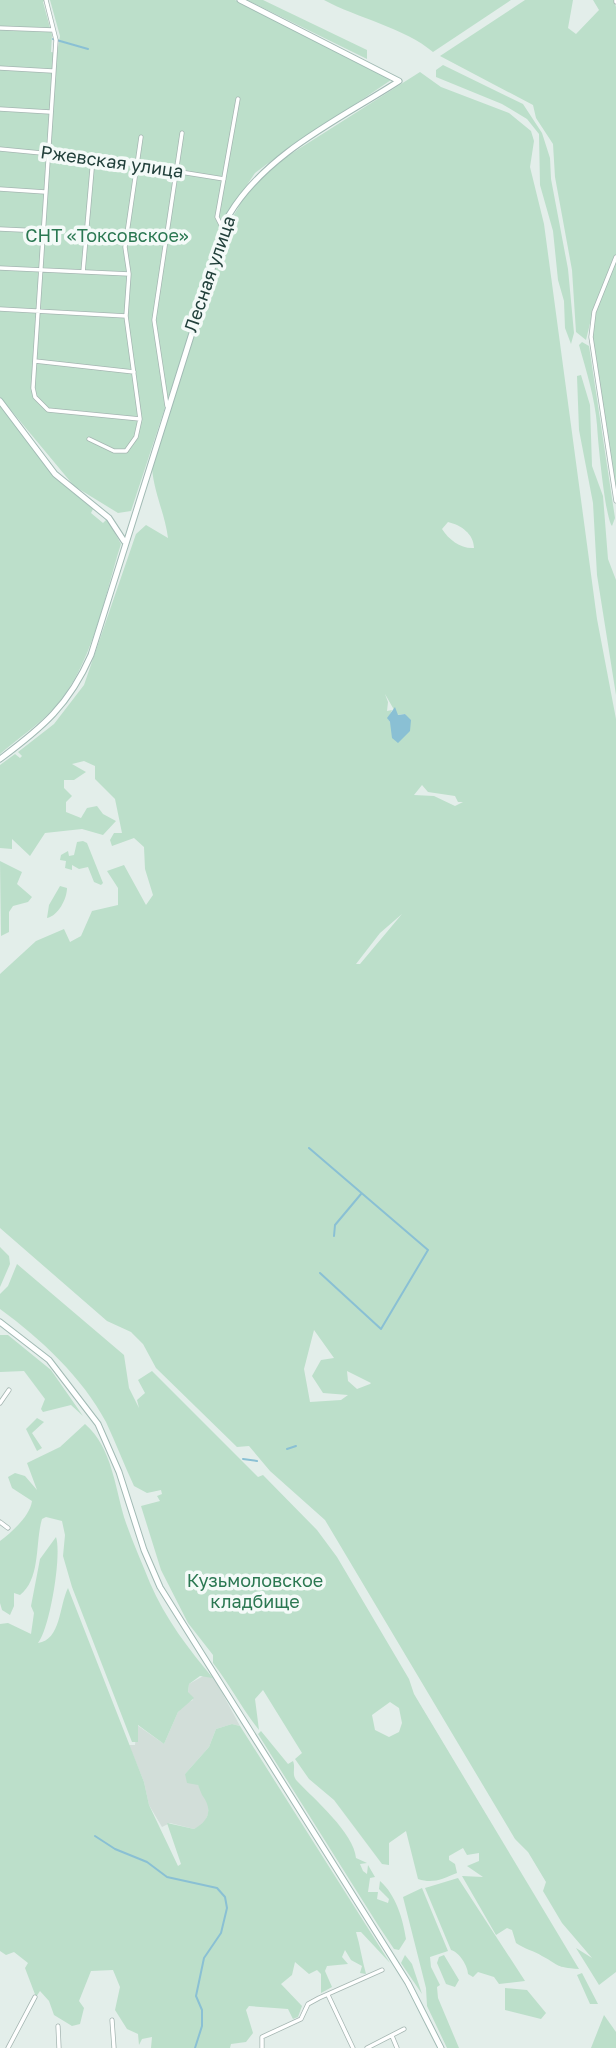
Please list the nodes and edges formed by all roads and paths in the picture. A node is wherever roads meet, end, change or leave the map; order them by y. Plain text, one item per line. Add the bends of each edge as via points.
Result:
1 (46, 0) edge
2 (240, 0) edge
3 (0, 28) edge
4 (53, 30) junction
5 (0, 68) edge
6 (52, 71) junction
7 (238, 99) dead end
8 (0, 108) edge
9 (50, 112) junction
10 (182, 133) dead end
11 (141, 137) dead end
12 (0, 149) edge
13 (48, 151) junction
14 (93, 158) junction
15 (136, 165) junction
16 (176, 171) junction
17 (224, 179) junction
18 (0, 189) edge
19 (45, 192) junction
20 (0, 229) edge
21 (223, 229) junction
22 (43, 231) junction
23 (616, 257) edge
24 (0, 268) edge
25 (40, 270) junction
26 (83, 272) junction
27 (129, 274) junction
28 (0, 309) edge
29 (38, 311) junction
30 (126, 316) junction
31 (35, 361) junction
32 (134, 372) junction
33 (0, 401) edge
34 (167, 406) junction
35 (140, 419) junction
36 (89, 439) dead end
37 (616, 501) edge
38 (124, 541) junction
39 (0, 759) edge
40 (2, 1326) edge
41 (9, 1390) dead end
42 (0, 1403) edge
43 (0, 1522) edge
44 (8, 1528) dead end
45 (382, 1970) dead end
46 (328, 1995) junction
47 (35, 1997) dead end
48 (113, 2020) dead end
49 (58, 2026) dead end
50 (404, 2029) dead end
51 (391, 2036) junction
52 (8, 2048) edge
53 (59, 2048) edge
54 (114, 2048) edge
55 (262, 2048) edge
56 (354, 2048) edge
57 (367, 2048) edge
58 (397, 2048) edge
59 (441, 2048) edge

1 - 4 street
2 - 21 street, Лесная улица via 399,81 274,163 246,189
3 - 4 street
4 - 6 street
5 - 6 street
6 - 9 street
7 - 17 street
8 - 9 street
9 - 13 street
10 - 16 street
11 - 15 street
12 - 13 street, Ржевская улица
13 - 14 street, Ржевская улица
13 - 19 street
14 - 15 street, Ржевская улица
14 - 26 street
15 - 16 street, Ржевская улица
15 - 27 street via 125,240
16 - 17 street, Ржевская улица
16 - 34 street via 154,320
17 - 21 street via 217,216
18 - 19 street
19 - 22 street
20 - 22 street
21 - 34 street, Лесная улица
22 - 25 street
23 - 37 street via 594,312 590,337
24 - 25 street
25 - 26 street
25 - 29 street
26 - 27 street
27 - 30 street
28 - 29 street
29 - 30 street
29 - 31 street
30 - 32 street
31 - 32 street
31 - 35 street via 35,397 48,410
32 - 35 street
33 - 38 street via 55,474 109,518
34 - 38 street, Лесная улица
35 - 36 street via 136,437 126,451 114,451
38 - 39 street, Лесная улица via 91,655 68,700
40 - 59 street via 49,1360 98,1424 160,1587 408,1983
41 - 42 street
43 - 44 street
45 - 46 street
46 - 55 street via 308,2004 301,2019 262,2039
46 - 56 street
47 - 52 street
48 - 54 street
49 - 53 street
50 - 51 street
51 - 57 street
51 - 58 street

